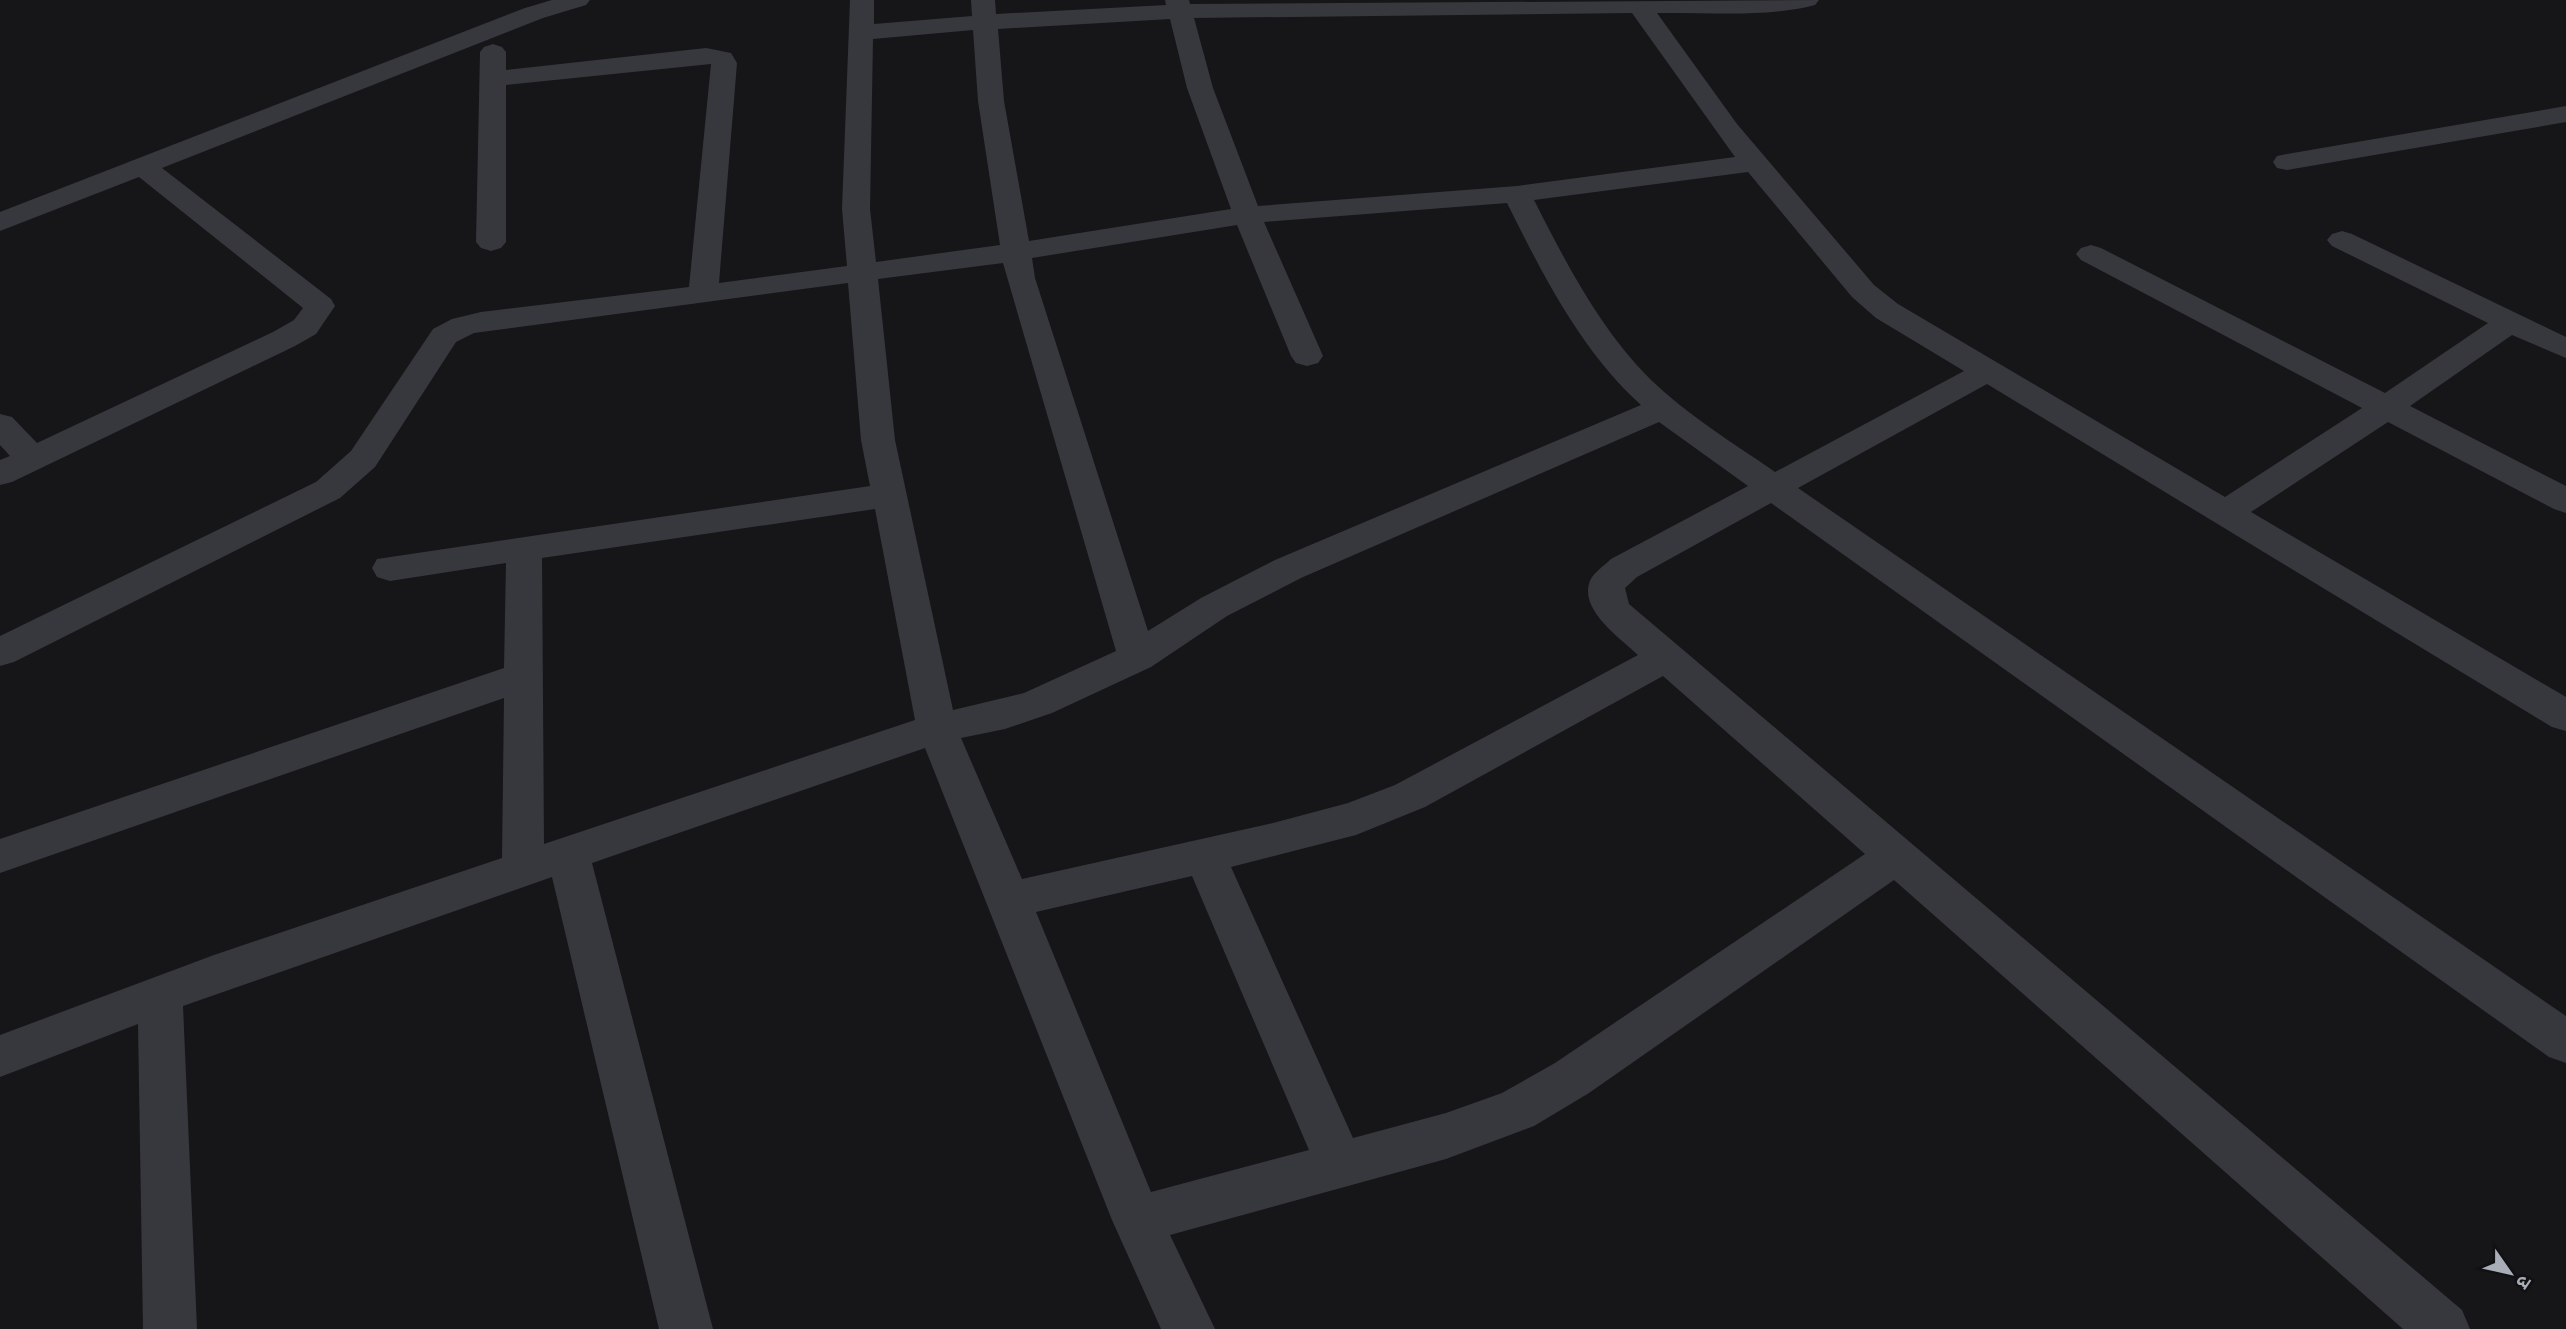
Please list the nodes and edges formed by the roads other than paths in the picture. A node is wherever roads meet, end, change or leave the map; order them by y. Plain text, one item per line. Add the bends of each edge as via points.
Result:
1 (578, 0) edge
2 (862, 0) edge
3 (1807, 0) edge
4 (1639, 5) junction
5 (1178, 6) edge
6 (984, 11) edge
7 (493, 29) junction
8 (861, 33) junction
9 (493, 79) junction
10 (2566, 114) edge
11 (1757, 162) junction
12 (2287, 162) dead end
13 (142, 166) junction
14 (1517, 194) junction
15 (1247, 215) junction
16 (0, 222) edge
17 (2342, 240) dead end
18 (491, 242) dead end
19 (1015, 252) junction
20 (2091, 254) dead end
21 (862, 272) junction
22 (703, 294) junction
23 (2510, 322) junction
24 (2566, 349) edge
25 (1307, 356) dead end
26 (1986, 371) junction
27 (1663, 408) junction
28 (2386, 408) junction
29 (0, 424) edge
30 (32, 459) junction
31 (0, 474) edge
32 (1773, 487) junction
33 (889, 495) junction
34 (2566, 501) edge
35 (2225, 513) junction
36 (524, 548) junction
37 (390, 568) dead end
38 (0, 653) edge
39 (1138, 657) junction
40 (1666, 657) junction
41 (523, 676) junction
42 (2566, 716) edge
43 (937, 728) junction
44 (568, 853) junction
45 (0, 856) edge
46 (1205, 856) junction
47 (1895, 856) junction
48 (523, 869) junction
49 (1009, 900) junction
50 (160, 995) junction
51 (2566, 1042) edge
52 (0, 1056) edge
53 (1340, 1164) junction
54 (1138, 1220) junction
55 (170, 1329) edge
56 (686, 1329) edge
57 (1188, 1329) edge
58 (2443, 1329) edge

1 - 7 street
2 - 8 street
3 - 4 street
4 - 5 street
4 - 11 street via 1728,130
5 - 6 street
5 - 15 street via 1200,88
6 - 8 street
6 - 19 street via 991,101
7 - 9 street
7 - 13 street
8 - 21 street via 856,209
9 - 18 street
9 - 22 street via 692,57 722,58
10 - 12 street
11 - 14 street
11 - 26 street via 1863,291 1887,311
13 - 16 street
13 - 30 street via 320,306 305,327 284,339
14 - 15 street
14 - 27 street via 1600,338
15 - 19 street
15 - 25 street
17 - 23 street
19 - 21 street
19 - 39 street
20 - 28 street
21 - 22 street
21 - 33 street via 878,440
22 - 38 street via 463,326 444,336 363,459 328,490
23 - 24 street
23 - 28 street
26 - 32 street
26 - 35 street
27 - 32 street
27 - 39 street via 1288,569 1214,607
28 - 34 street
28 - 35 street
29 - 30 street
30 - 31 street
32 - 40 street via 1624,568 1608,584 1607,597 1614,612
32 - 51 street
33 - 36 street
33 - 43 street
35 - 42 street
36 - 37 street
36 - 41 street
39 - 43 street via 1038,703
40 - 46 street via 1410,796 1356,818
40 - 47 street
41 - 45 street
41 - 48 street
43 - 44 street
43 - 49 street
44 - 48 street
44 - 56 street
46 - 49 street
46 - 53 street
47 - 53 street via 1572,1078 1517,1110 1446,1136
47 - 58 street
48 - 50 street
49 - 54 street
50 - 52 street
50 - 55 street
53 - 54 street
54 - 57 street

